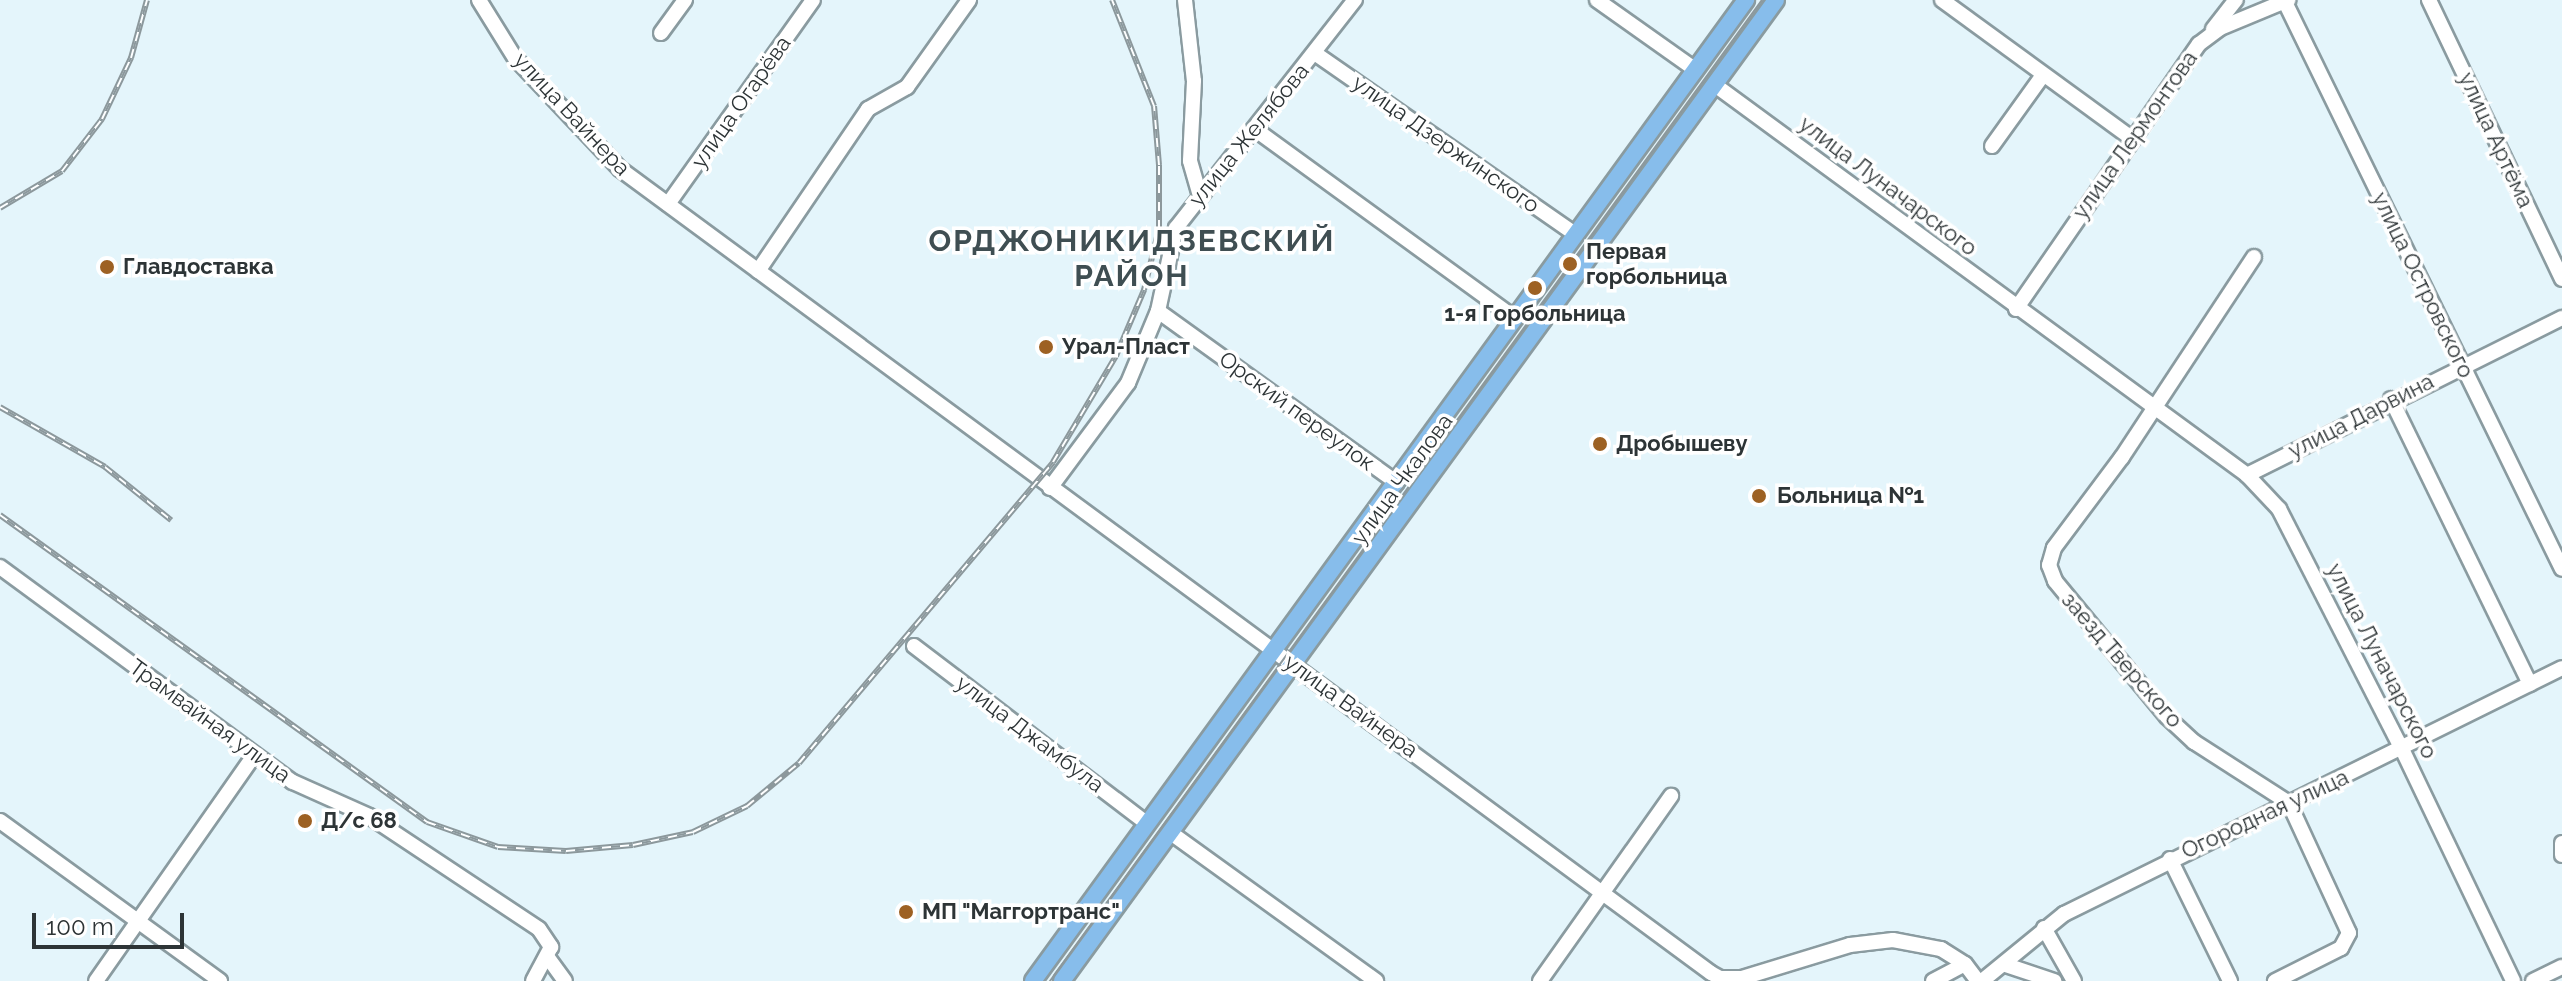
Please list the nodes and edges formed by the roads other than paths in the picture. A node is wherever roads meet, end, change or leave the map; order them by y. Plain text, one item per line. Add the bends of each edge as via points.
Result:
1 (479, 0) edge
2 (685, 0) edge
3 (813, 0) edge
4 (969, 0) edge
5 (1185, 0) edge
6 (1355, 0) edge
7 (1597, 0) edge
8 (1746, 0) edge
9 (1776, 0) edge
10 (1942, 0) edge
11 (2236, 0) edge
12 (2429, 0) edge
13 (2286, 1) edge
14 (661, 33) dead end
15 (2207, 36) junction
16 (1316, 54) junction
17 (1696, 70) junction
18 (2043, 75) junction
19 (1715, 85) junction
20 (1256, 130) junction
21 (2131, 138) junction
22 (1992, 146) dead end
23 (1199, 193) junction
24 (668, 204) junction
25 (1575, 234) junction
26 (2254, 257) dead end
27 (758, 271) junction
28 (2562, 279) edge
29 (2016, 309) junction
30 (1158, 311) junction
31 (1515, 318) junction
32 (2562, 318) edge
33 (2462, 365) junction
34 (2391, 399) junction
35 (2153, 406) junction
36 (2247, 475) junction
37 (1397, 483) junction
38 (1050, 488) junction
39 (0, 567) edge
40 (2562, 569) edge
41 (914, 646) dead end
42 (1274, 650) junction
43 (1294, 665) junction
44 (2562, 668) edge
45 (2530, 684) junction
46 (2402, 749) junction
47 (254, 755) junction
48 (1671, 796) dead end
49 (2289, 803) junction
50 (0, 821) edge
51 (1146, 823) junction
52 (1171, 833) junction
53 (2562, 843) edge
54 (2562, 855) edge
55 (2170, 859) junction
56 (1604, 891) junction
57 (138, 921) junction
58 (2044, 928) junction
59 (549, 959) junction
60 (1965, 964) junction
61 (2006, 965) junction
62 (2562, 967) edge
63 (1783, 976) edge
64 (96, 981) edge
65 (220, 981) edge
66 (533, 981) edge
67 (565, 981) edge
68 (1033, 981) edge
69 (1062, 981) edge
70 (1376, 981) edge
71 (1540, 981) edge
72 (1933, 981) edge
73 (1980, 981) edge
74 (2054, 981) edge
75 (2074, 981) edge
76 (2230, 981) edge
77 (2275, 981) edge
78 (2513, 981) edge
79 (2533, 981) edge

1 - 24 street, улица Вайнера via 515,58 596,146
2 - 14 street
3 - 24 street, улица Огарёва
4 - 27 street via 907,87 868,109
5 - 23 street via 1194,81 1190,161
6 - 16 street, улица Желябова
7 - 17 street, улица Луначарского
8 - 17 main road, улица Чкалова
9 - 19 main road, улица Чкалова
10 - 18 street
11 - 15 street
12 - 28 street, улица Артёма
13 - 15 street, улица Лермонтова
13 - 33 street, улица Островского
15 - 21 street, улица Лермонтова
16 - 20 street, улица Желябова
16 - 25 street, улица Дзержинского
17 - 19 main road, улица Луначарского
17 - 25 main road, улица Чкалова
18 - 21 street
18 - 22 street
19 - 29 street, улица Луначарского
19 - 43 main road, улица Чкалова
20 - 23 street, улица Желябова
20 - 31 street
21 - 29 street, улица Лермонтова
23 - 30 street, улица Желябова via 1176,228
24 - 27 street, улица Вайнера
25 - 31 main road, улица Чкалова
26 - 35 street
27 - 38 street, улица Вайнера
29 - 35 street, улица Луначарского
30 - 37 street, Орский переулок
30 - 38 street, улица Желябова via 1128,383
31 - 37 main road, улица Чкалова
32 - 33 street, улица Дарвина
33 - 34 street, улица Дарвина
33 - 40 street, улица Островского
34 - 36 street, улица Дарвина
34 - 45 street
35 - 36 street, улица Луначарского
35 - 49 street, заезд Тверского via 2054,548 2050,574 2167,717 2194,742
36 - 46 street, улица Луначарского via 2279,509
37 - 42 main road, улица Чкалова
38 - 42 street, улица Вайнера
39 - 47 street, Трамвайная улица
41 - 51 street, улица Джамбула
42 - 43 street, улица Вайнера
42 - 51 main road, улица Чкалова
43 - 52 main road, улица Чкалова
43 - 56 street, улица Вайнера
44 - 45 street, Огородная улица
45 - 46 street, Огородная улица
46 - 49 street, Огородная улица
46 - 78 street, улица Луначарского
47 - 57 street
47 - 59 street, Трамвайная улица via 301,786 369,816 539,929 550,942
48 - 56 street
49 - 55 street, Огородная улица
49 - 77 street via 2349,933 2341,948
50 - 57 street
51 - 68 main road, улица Чкалова
52 - 69 main road, улица Чкалова
52 - 70 street
53 - 54 street
55 - 58 street, Огородная улица
55 - 76 street
56 - 63 street, улица Вайнера via 1720,978
56 - 71 street
57 - 64 street
57 - 65 street
58 - 61 street, Огородная улица
58 - 75 street
59 - 66 street
59 - 67 street, Трамвайная улица
60 - 63 street, улица Вайнера via 1922,942 1893,940 1850,945
60 - 72 street
60 - 73 street, улица Вайнера
61 - 73 street, Огородная улица
61 - 74 street
62 - 79 street

